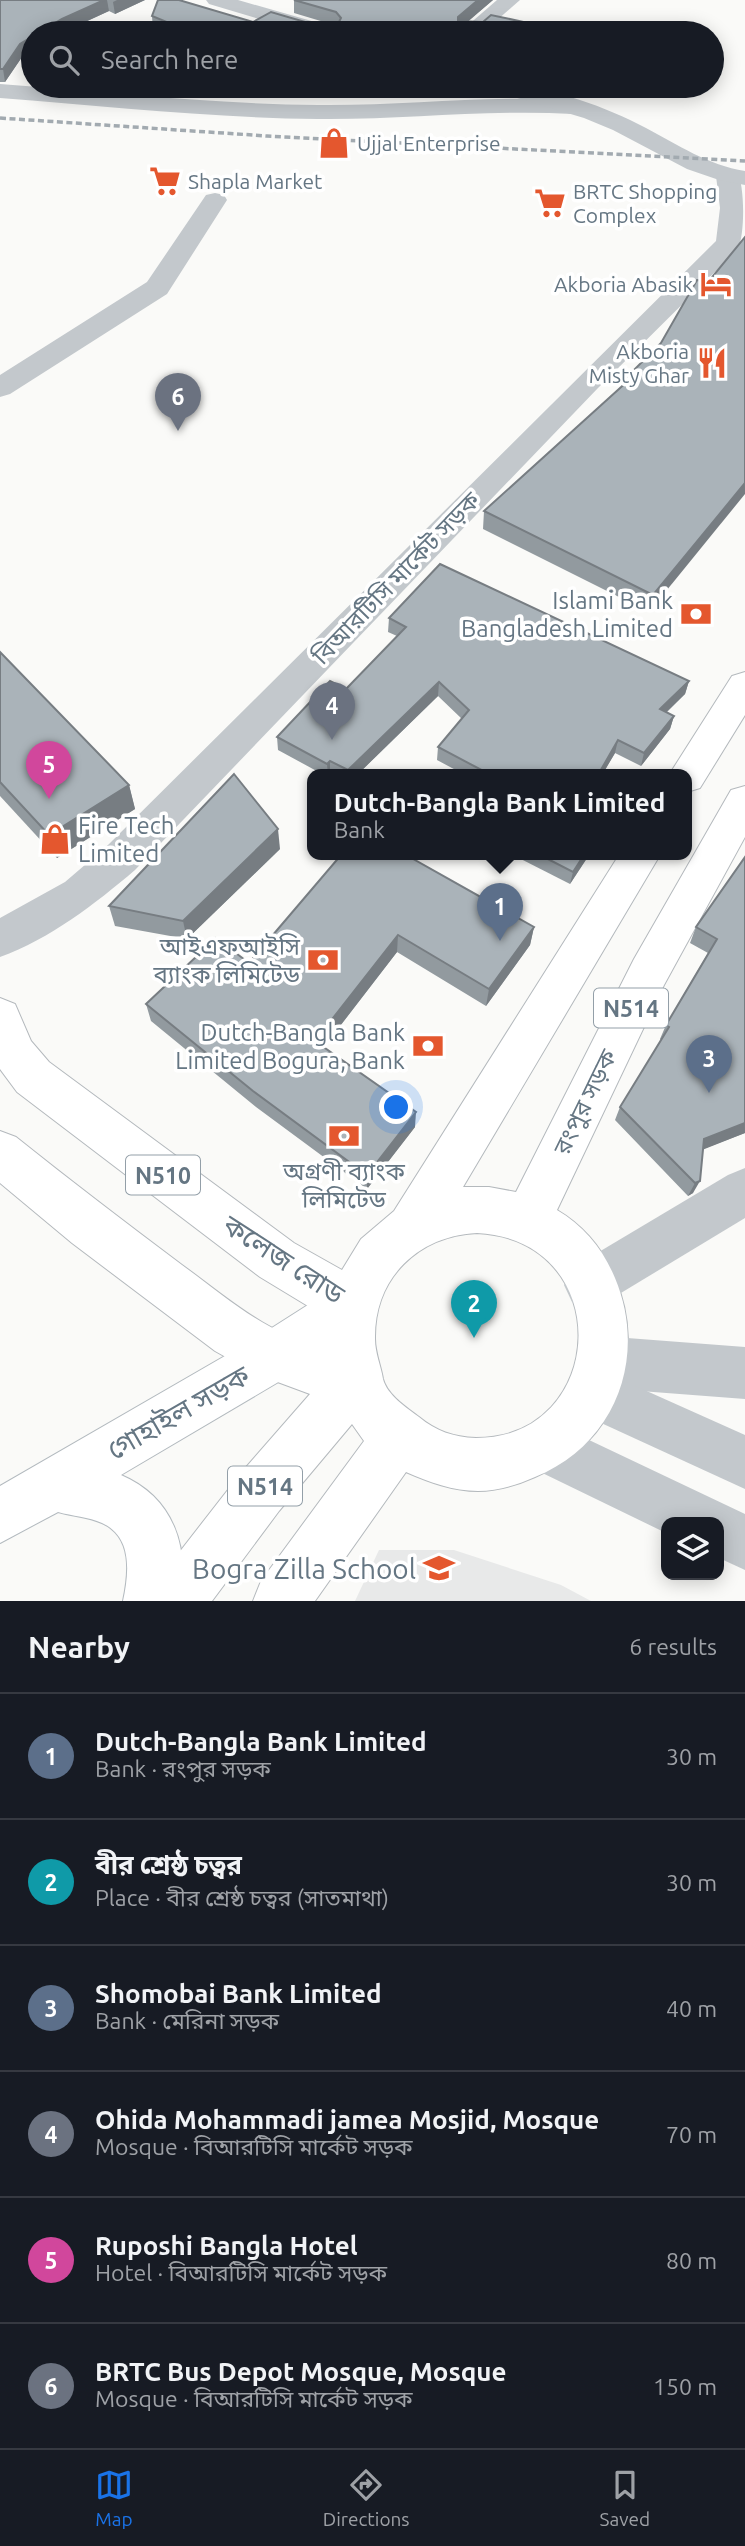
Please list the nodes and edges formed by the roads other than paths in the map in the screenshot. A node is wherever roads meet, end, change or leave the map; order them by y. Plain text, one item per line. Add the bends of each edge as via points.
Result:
1 (216, 0) edge
2 (510, 0) edge
3 (287, 21) edge
4 (484, 21) edge
5 (0, 91) edge
6 (21, 92) edge
7 (99, 98) edge
8 (543, 98) edge
9 (573, 107) junction
10 (736, 177) edge
11 (215, 200) dead end
12 (0, 388) edge
13 (745, 685) edge
14 (692, 769) edge
15 (745, 801) edge
16 (637, 860) edge
17 (0, 939) edge
18 (0, 1018) edge
19 (0, 1153) edge
20 (745, 1191) edge
21 (527, 1220) junction
22 (414, 1221) junction
23 (589, 1285) junction
24 (354, 1304) junction
25 (274, 1356) junction
26 (745, 1373) edge
27 (359, 1376) junction
28 (597, 1378) junction
29 (400, 1436) junction
30 (549, 1448) junction
31 (745, 1462) edge
32 (54, 1485) junction
33 (0, 1516) edge
34 (694, 1517) edge
35 (724, 1532) edge
36 (745, 1542) edge
37 (151, 1601) edge
38 (177, 1601) edge
39 (281, 1601) edge

1 - 3 street
2 - 4 street
5 - 6 street
7 - 9 street via 362,112 492,104
8 - 9 street
9 - 10 street via 622,126 702,169
10 - 17 street, বিআরটিসি মার্কেট সড়ক via 729,243 121,858 79,894
11 - 12 street via 157,288
13 - 14 main road
15 - 21 main road, রংপুর সড়ক / N514 via 649,972
16 - 22 main road
18 - 24 main road, কলেজ রোড / N510 via 15,1054 33,1077 277,1260
19 - 25 main road via 233,1333
20 - 23 street
21 - 22 main road via 489,1208 451,1208
21 - 23 main road via 573,1259
22 - 24 main road via 387,1241 365,1270
23 - 28 main road via 601,1323
24 - 25 main road, গোহাইল সড়ক
24 - 27 main road via 351,1328
25 - 27 main road via 316,1370
25 - 32 main road, গোহাইল সড়ক
26 - 28 street
27 - 29 main road via 375,1409
27 - 38 main road, N514 via 260,1492
28 - 30 main road via 578,1421
28 - 31 street
29 - 30 main road via 434,1458 473,1467 513,1464
29 - 39 main road
30 - 34 street
32 - 33 main road, গোহাইল সড়ক
32 - 37 main road via 121,1503 142,1521 155,1547
35 - 36 street

